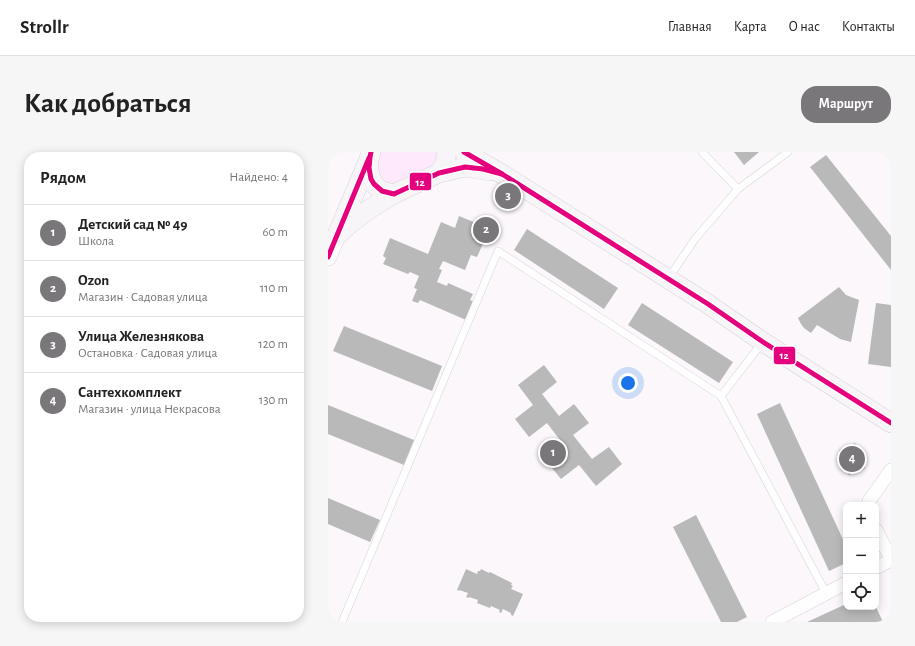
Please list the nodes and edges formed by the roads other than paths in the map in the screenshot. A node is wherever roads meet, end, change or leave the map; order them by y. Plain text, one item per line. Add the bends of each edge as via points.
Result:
1 (446, 152) edge
2 (464, 152) edge
3 (702, 152) edge
4 (788, 152) edge
5 (370, 155) edge
6 (439, 173) junction
7 (502, 174) junction
8 (738, 189) junction
9 (394, 194) junction
10 (330, 250) edge
11 (668, 279) junction
12 (763, 342) junction
13 (721, 396) junction
14 (891, 423) edge
15 (891, 470) edge
16 (869, 502) edge
17 (879, 536) edge
18 (891, 560) edge
19 (879, 566) edge
20 (843, 584) edge
21 (826, 593) junction
22 (342, 622) edge
23 (772, 622) edge

1 - 6 main road via 445,165
2 - 7 main road
3 - 8 lane
4 - 8 lane
5 - 9 main road via 369,172 374,183 382,191
5 - 10 main road
6 - 7 main road via 465,167
6 - 9 main road
7 - 11 main road
8 - 11 lane via 695,240
9 - 10 main road via 350,223
11 - 12 main road
12 - 13 lane
12 - 14 main road
13 - 21 lane
13 - 22 lane via 498,252
15 - 16 street
17 - 18 street
18 - 19 street
20 - 21 street
21 - 23 street

